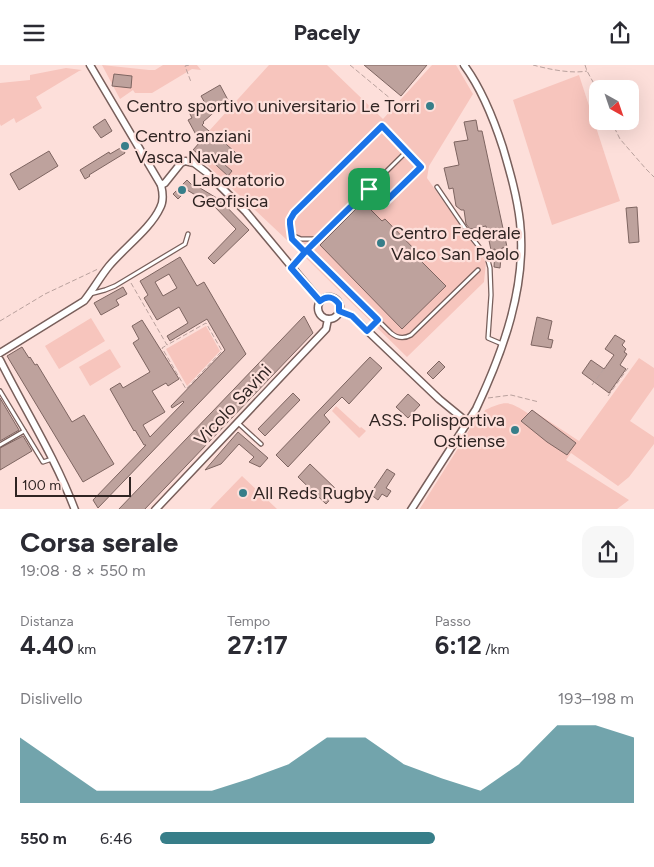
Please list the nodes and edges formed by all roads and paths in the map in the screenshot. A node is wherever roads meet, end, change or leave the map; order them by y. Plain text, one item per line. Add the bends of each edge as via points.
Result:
1 (90, 65) edge
2 (189, 65) edge
3 (350, 65) edge
4 (464, 65) edge
5 (533, 65) edge
6 (586, 65) edge
7 (587, 71) junction
8 (592, 80) edge
9 (191, 82) dead end
10 (403, 109) dead end
11 (616, 130) edge
12 (406, 152) junction
13 (158, 159) dead end
14 (150, 165) junction
15 (654, 177) edge
16 (161, 185) junction
17 (437, 187) dead end
18 (369, 189) junction
19 (188, 234) dead end
20 (292, 235) junction
21 (318, 239) junction
22 (306, 251) junction
23 (102, 267) dead end
24 (291, 268) junction
25 (478, 270) dead end
26 (128, 278) junction
27 (89, 294) junction
28 (320, 301) junction
29 (339, 311) junction
30 (328, 319) junction
31 (378, 320) junction
32 (0, 321) edge
33 (367, 331) junction
34 (503, 344) junction
35 (167, 345) junction
36 (0, 353) edge
37 (0, 360) edge
38 (606, 366) dead end
39 (628, 368) dead end
40 (592, 385) dead end
41 (0, 391) edge
42 (608, 395) dead end
43 (488, 398) dead end
44 (528, 399) junction
45 (527, 402) dead end
46 (539, 402) dead end
47 (238, 422) junction
48 (467, 422) junction
49 (24, 431) junction
50 (262, 444) dead end
51 (0, 445) edge
52 (53, 459) junction
53 (75, 509) edge
54 (155, 509) edge
55 (411, 509) edge

1 - 14 street
2 - 9 path via 186,66
3 - 10 path
4 - 34 street via 496,128 516,193 521,244 517,290
5 - 7 path
6 - 7 path
7 - 8 path
11 - 15 path
12 - 18 lane
12 - 18 lane via 421,167 383,204
12 - 20 lane via 382,126 294,213 290,220
13 - 14 lane
14 - 16 street
16 - 24 street via 181,163 194,163 246,212
16 - 27 street via 163,200 157,214 108,267
17 - 34 lane via 487,257 491,295 488,337
18 - 21 lane
19 - 26 lane via 185,244
20 - 21 lane via 301,239
20 - 22 lane via 292,239
21 - 22 lane
22 - 24 lane
22 - 31 lane
23 - 32 path via 45,294
24 - 28 street
25 - 31 lane via 412,335 395,336
26 - 27 lane
26 - 35 path
27 - 36 street via 84,301
28 - 29 street via 326,297 334,298 339,304
28 - 30 street via 318,311
29 - 30 street
29 - 33 street via 352,316
30 - 47 street, Vicolo Savini via 326,329
31 - 33 lane
33 - 48 street
34 - 48 street via 484,392
35 - 35 path via 206,323 222,351 186,389 162,348
37 - 52 street
38 - 40 path
39 - 42 path
41 - 49 lane
43 - 44 path via 511,395
44 - 45 path
44 - 46 path
47 - 50 lane
47 - 54 street, Vicolo Savini
48 - 55 street
49 - 51 lane
49 - 52 lane via 43,462
52 - 53 street

